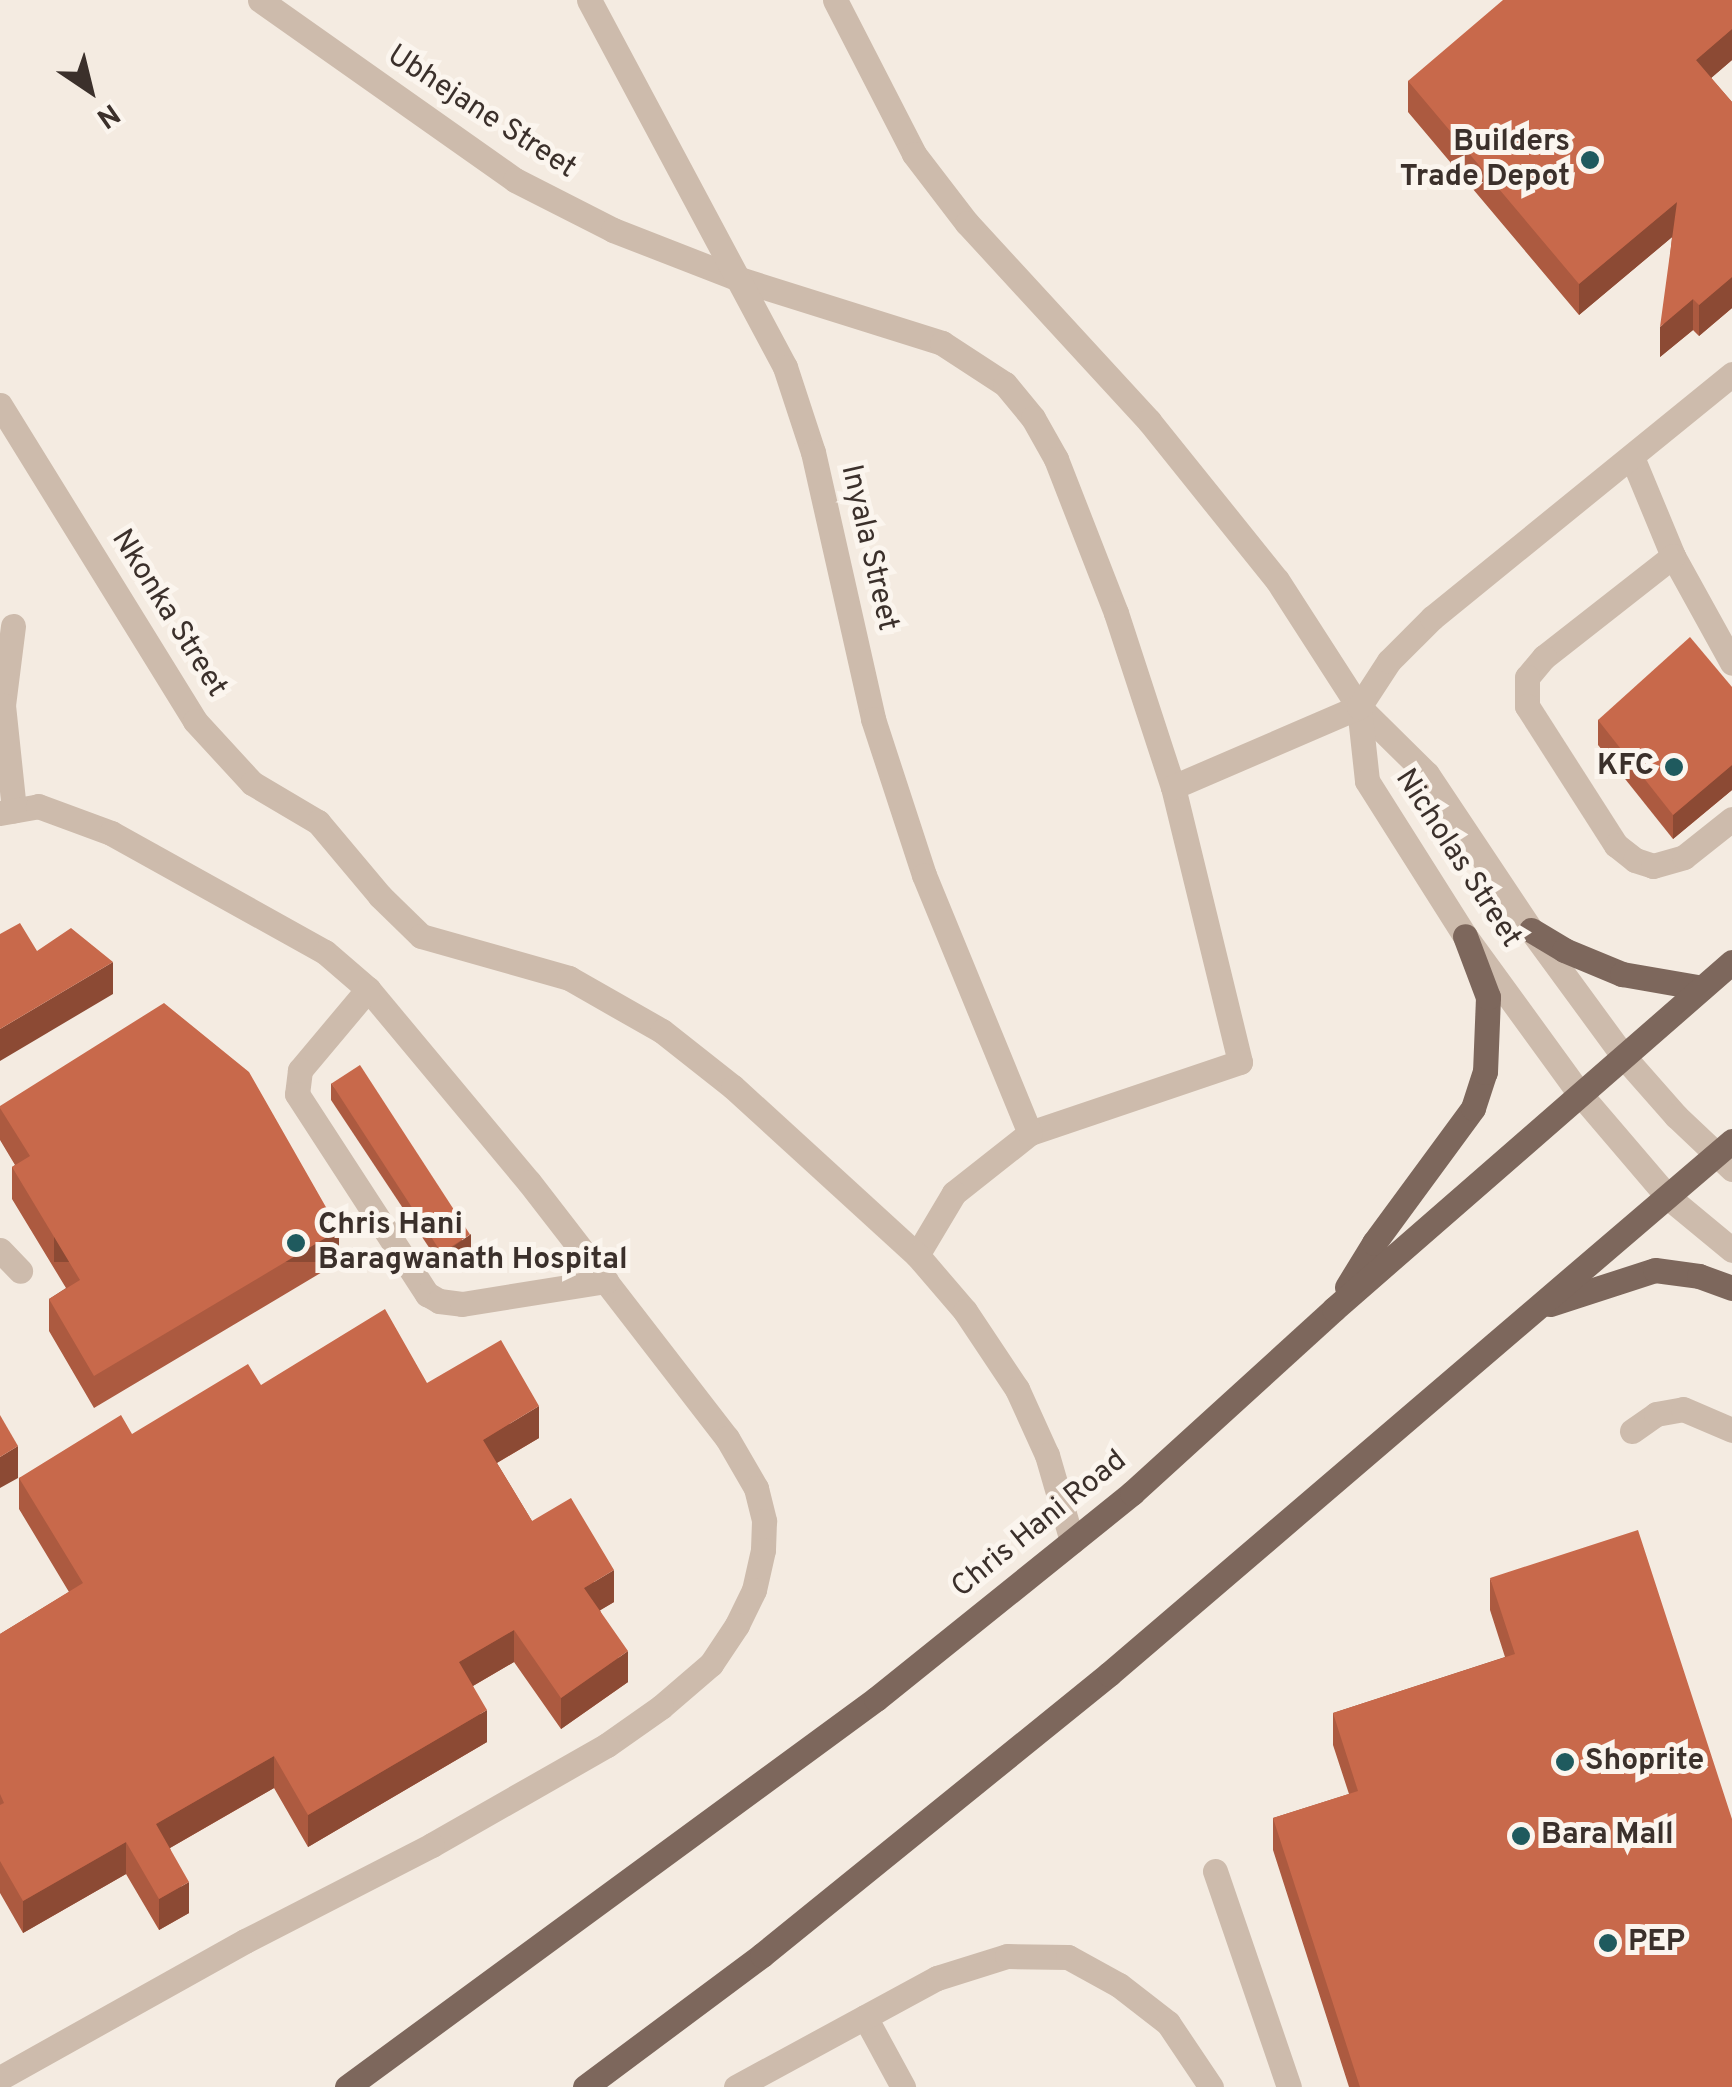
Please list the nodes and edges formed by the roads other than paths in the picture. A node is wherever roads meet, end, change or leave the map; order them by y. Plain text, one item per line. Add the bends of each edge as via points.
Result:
1 (260, 0) edge
2 (589, 0) edge
3 (835, 0) edge
4 (736, 278) junction
5 (1732, 374) edge
6 (0, 405) edge
7 (1632, 457) junction
8 (1673, 556) junction
9 (13, 626) dead end
10 (1732, 662) edge
11 (1359, 708) junction
12 (4, 753) edge
13 (1173, 787) junction
14 (7, 812) edge
15 (1732, 819) edge
16 (1531, 930) junction
17 (1465, 936) junction
18 (1732, 962) edge
19 (1702, 988) junction
20 (368, 990) junction
21 (1624, 1057) junction
22 (1580, 1094) junction
23 (1030, 1133) junction
24 (1726, 1155) edge
25 (1668, 1197) junction
26 (0, 1250) edge
27 (1732, 1250) edge
28 (917, 1255) junction
29 (20, 1271) dead end
30 (606, 1281) junction
31 (1732, 1288) edge
32 (1334, 1309) junction
33 (1530, 1311) junction
34 (1732, 1430) edge
35 (1632, 1431) dead end
36 (1072, 1541) junction
37 (1215, 1871) dead end
38 (865, 2017) junction
39 (0, 2078) edge
40 (347, 2087) edge
41 (586, 2087) edge
42 (736, 2087) edge
43 (903, 2087) edge
44 (1211, 2087) edge
45 (1289, 2087) edge

1 - 4 street, Ubhejane Street via 515,180 612,230
2 - 4 street, Inyala Street
3 - 11 street via 914,154 1277,580
4 - 13 street, Ubhejane Street via 942,343 1005,384 1056,459
4 - 23 street, Inyala Street via 785,367 813,452 879,736 924,874
5 - 7 street
6 - 28 street, Nkonka Street via 195,721 252,783 318,822 421,936 569,978 662,1031
7 - 8 street
7 - 11 street via 1432,618 1389,661
8 - 10 street
8 - 15 street via 1544,657 1527,677 1526,706 1616,845 1635,860 1653,866 1684,858
9 - 12 street
11 - 13 street
11 - 16 street, Nicholas Street via 1427,774
11 - 17 street, Nicholas Street via 1367,780
12 - 14 street
13 - 23 street, Ubhejane Street via 1240,1062
14 - 20 street via 38,806 111,832 325,952
16 - 19 main road via 1622,974
16 - 21 street, Nicholas Street
17 - 22 street, Nicholas Street
17 - 32 main road via 1488,997 1485,1072 1474,1108
18 - 19 main road, Chris Hani Road
19 - 21 main road, Chris Hani Road
20 - 30 street
20 - 30 street via 300,1070 298,1094 427,1294 462,1304
21 - 22 main road, Chris Hani Road
21 - 24 street, Nicholas Street
22 - 25 street, Nicholas Street
22 - 32 main road, Chris Hani Road
23 - 28 street via 954,1193
24 - 25 main road
25 - 27 street, Nicholas Street
25 - 33 main road
26 - 29 street
28 - 36 street, Nkonka Street via 1017,1389 1047,1455
30 - 39 street via 727,1438 756,1488 764,1536 754,1590 710,1664 607,1745
31 - 33 main road via 1655,1270
32 - 36 main road, Chris Hani Road
33 - 41 main road via 1109,1674 762,1955
34 - 35 street via 1684,1409 1656,1414
36 - 40 main road, Chris Hani Road via 876,1699
37 - 45 street
38 - 42 street
38 - 43 street
38 - 44 street via 937,1978 1008,1956 1068,1957 1120,1985 1168,2023

